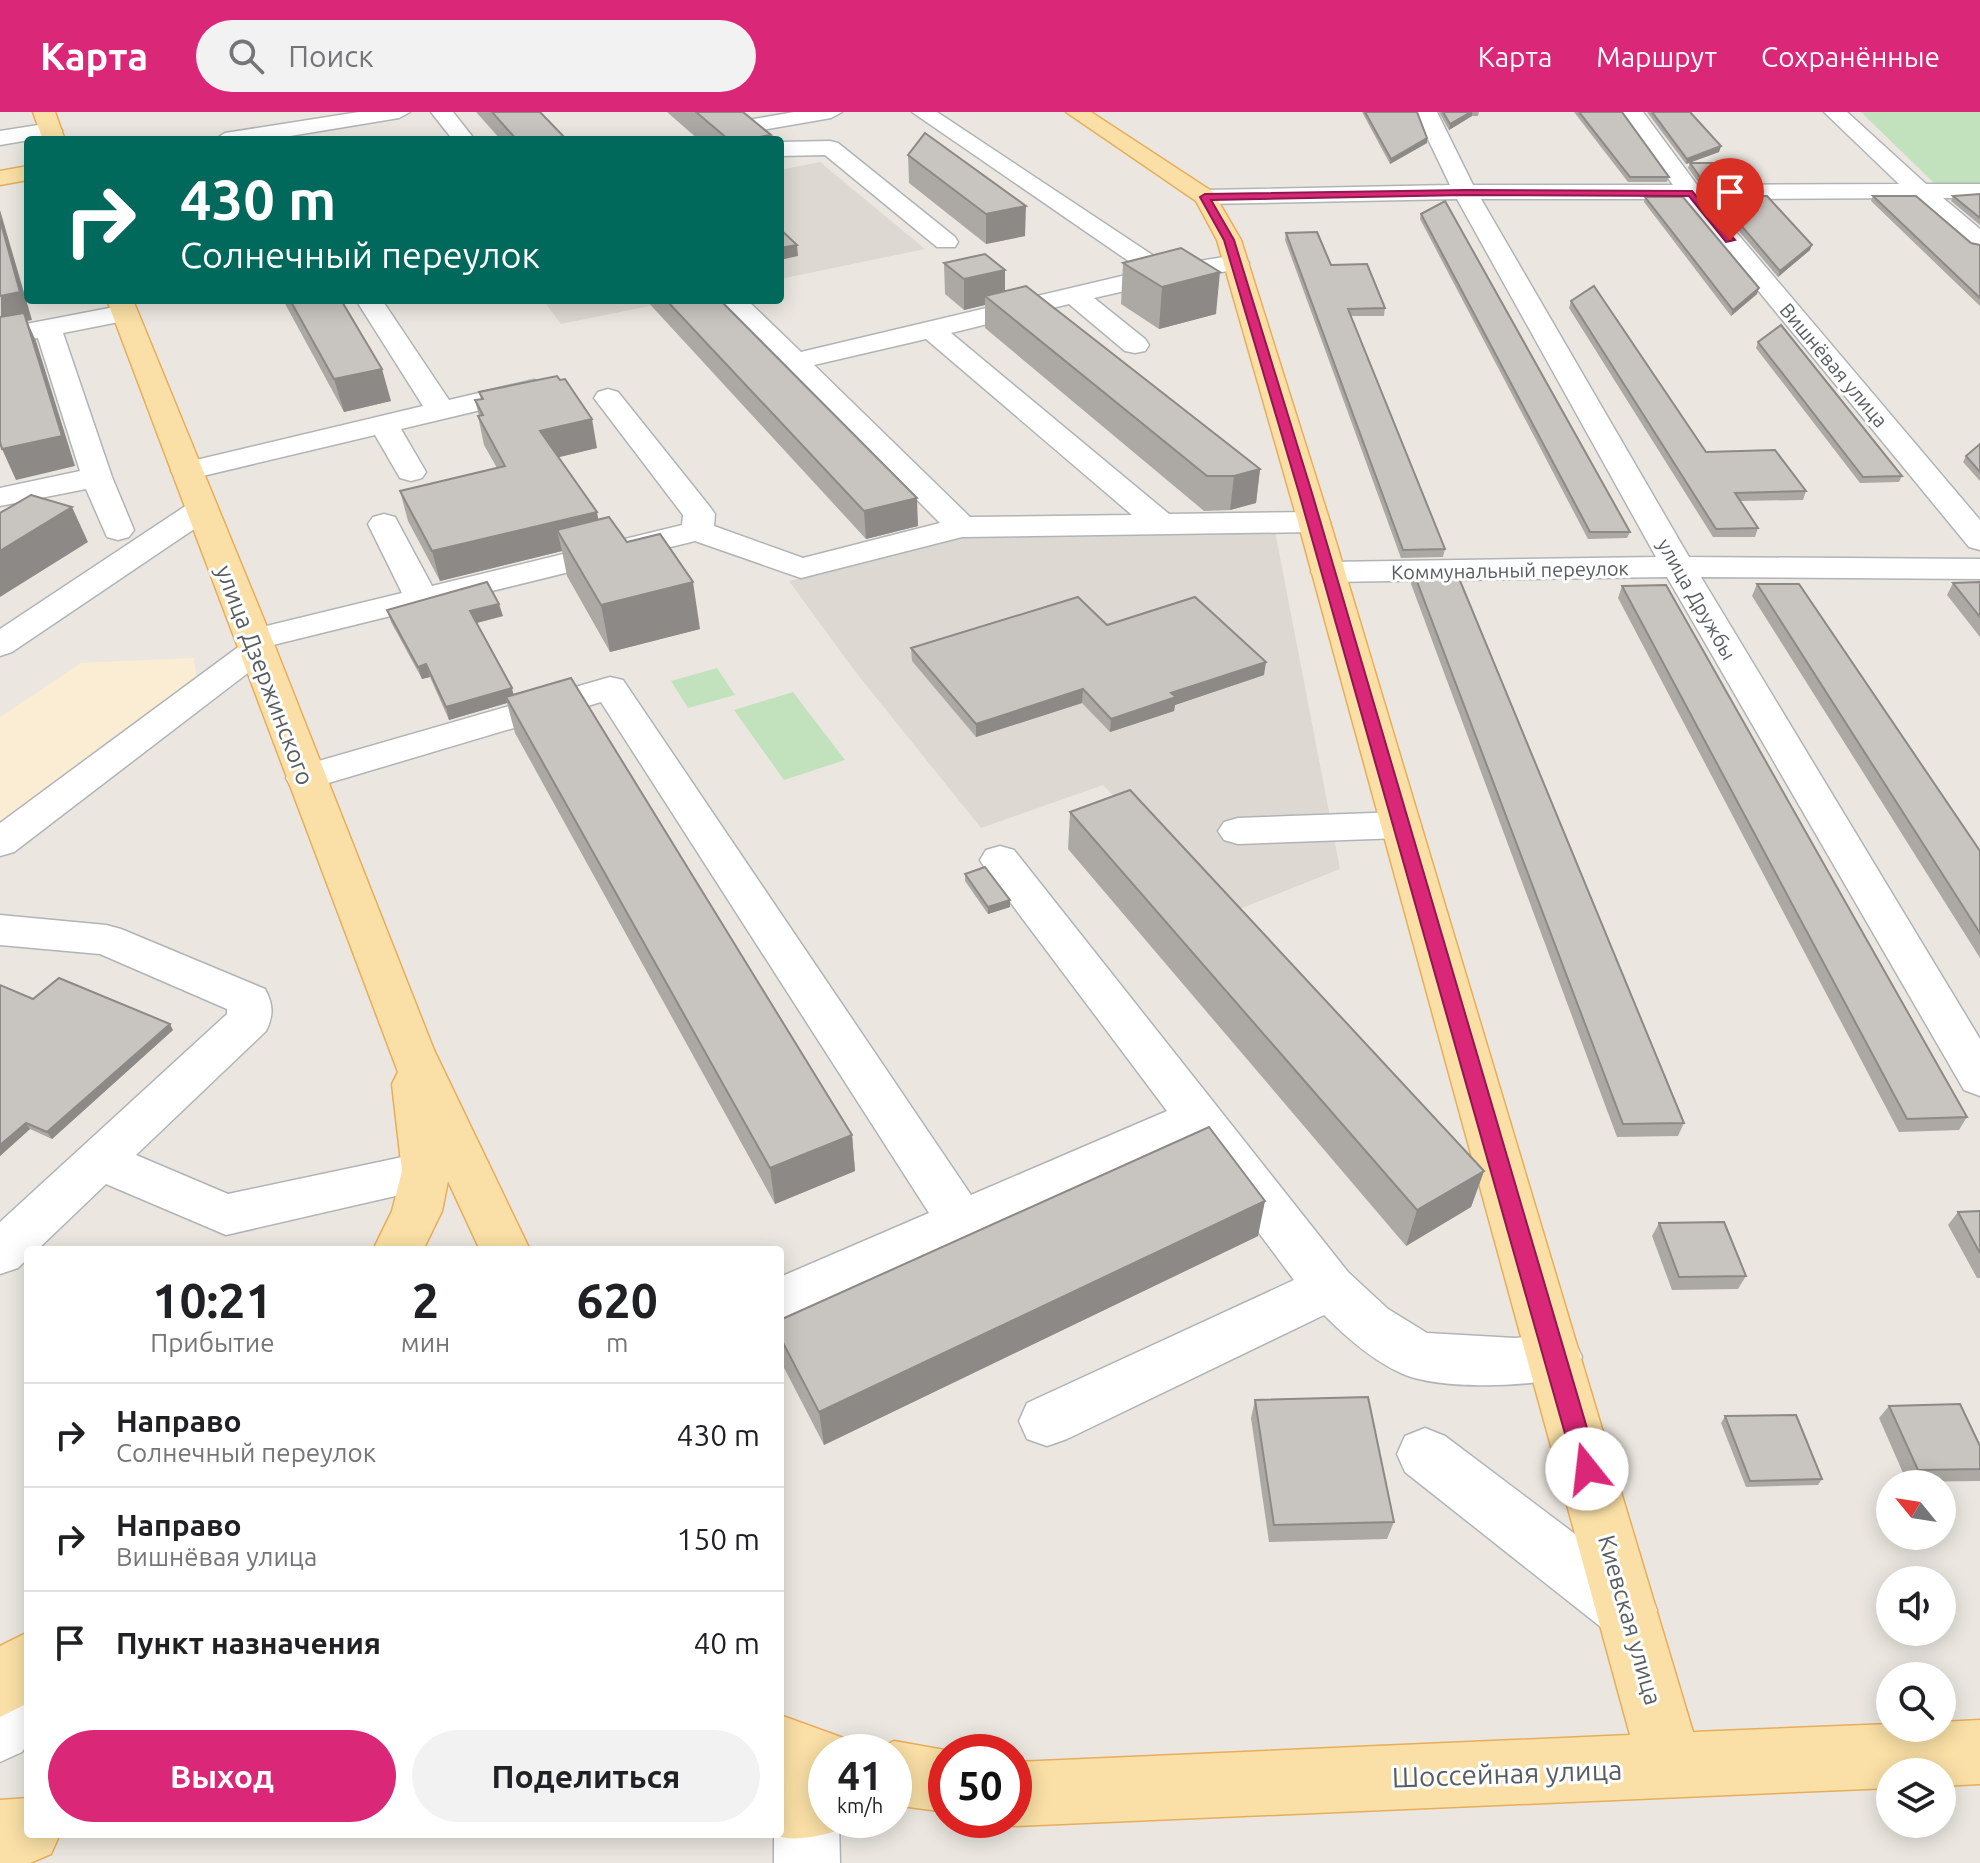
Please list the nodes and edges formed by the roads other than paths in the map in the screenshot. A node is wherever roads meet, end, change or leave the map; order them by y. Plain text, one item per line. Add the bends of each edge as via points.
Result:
1 (399, 112) edge
2 (442, 112) edge
3 (733, 112) edge
4 (831, 112) edge
5 (923, 112) edge
6 (1077, 112) edge
7 (1426, 112) edge
8 (1632, 112) edge
9 (1835, 112) edge
10 (50, 127) edge
11 (760, 133) edge
12 (250, 136) edge
13 (461, 136) edge
14 (0, 138) edge
15 (784, 149) edge
16 (24, 174) edge
17 (0, 178) edge
18 (1980, 191) edge
19 (1465, 192) junction
20 (1924, 192) junction
21 (1692, 194) junction
22 (1205, 197) junction
23 (1980, 241) edge
24 (946, 242) dead end
25 (1236, 263) junction
26 (1164, 274) junction
27 (1075, 296) junction
28 (372, 304) edge
29 (736, 304) edge
30 (123, 306) edge
31 (48, 327) junction
32 (932, 330) junction
33 (0, 337) edge
34 (1135, 345) dead end
35 (794, 362) junction
36 (553, 385) edge
37 (608, 398) dead end
38 (441, 411) junction
39 (383, 424) junction
40 (186, 471) junction
41 (411, 472) dead end
42 (97, 477) junction
43 (0, 497) edge
44 (201, 510) junction
45 (1159, 522) junction
46 (1314, 522) junction
47 (384, 524) dead end
48 (962, 527) junction
49 (118, 530) dead end
50 (697, 531) junction
51 (1980, 540) edge
52 (1678, 567) junction
53 (1980, 569) edge
54 (1328, 572) junction
55 (420, 596) junction
56 (256, 644) junction
57 (0, 645) edge
58 (305, 778) junction
59 (1401, 825) junction
60 (1238, 831) dead end
61 (0, 843) edge
62 (1000, 860) dead end
63 (0, 930) edge
64 (411, 1050) junction
65 (1980, 1078) edge
66 (1197, 1119) junction
67 (100, 1160) junction
68 (426, 1171) junction
69 (961, 1221) junction
70 (400, 1246) edge
71 (503, 1246) edge
72 (0, 1253) edge
73 (1330, 1288) junction
74 (784, 1299) edge
75 (1555, 1357) junction
76 (1047, 1421) dead end
77 (1425, 1454) dead end
78 (1627, 1610) junction
79 (24, 1666) edge
80 (0, 1686) edge
81 (24, 1692) edge
82 (0, 1730) edge
83 (1980, 1752) edge
84 (784, 1755) edge
85 (1671, 1767) junction
86 (1032, 1793) edge
87 (808, 1806) edge
88 (24, 1831) edge
89 (0, 1833) edge

1 - 12 street
2 - 13 street
3 - 11 street
4 - 11 street
5 - 26 street
6 - 22 main road, Киевская улица
7 - 19 street, улица Дружбы
8 - 21 street, Вишнёвая улица
9 - 20 street
10 - 14 street
15 - 24 street via 830,148
16 - 17 main road
18 - 20 street
19 - 21 street
19 - 22 street
19 - 52 street, улица Дружбы
20 - 21 street
20 - 23 street
21 - 51 street, Вишнёвая улица
22 - 25 main road, Киевская улица
25 - 26 street
25 - 46 main road, Киевская улица
26 - 27 street
27 - 32 street
27 - 34 street
28 - 38 street
29 - 35 street
30 - 31 street
30 - 40 main road, улица Дзержинского
31 - 33 street
31 - 42 street
32 - 35 street
32 - 45 street
35 - 48 street
36 - 38 street
37 - 50 street via 699,514
38 - 39 street
39 - 40 street
39 - 41 street
40 - 44 main road, улица Дзержинского
42 - 43 street
42 - 49 street
44 - 56 main road, улица Дзержинского
44 - 57 street
45 - 46 street
45 - 48 street
46 - 54 main road, Киевская улица
47 - 55 street
48 - 50 street via 801,568
50 - 55 street
52 - 53 street, Коммунальный переулок
52 - 54 street, Коммунальный переулок
52 - 65 street, улица Дружбы
54 - 59 main road, Киевская улица
55 - 56 street
56 - 58 main road, улица Дзержинского
56 - 61 street
58 - 64 main road, улица Дзержинского
58 - 69 street via 610,688
59 - 60 street
59 - 75 main road, Киевская улица
62 - 66 street
63 - 67 street via 106,940 249,1000 250,1019
64 - 68 main road
64 - 71 main road
66 - 69 street
66 - 73 street
67 - 68 street via 226,1215
67 - 72 street
68 - 70 main road via 417,1211
69 - 74 street
73 - 75 street via 1369,1325 1419,1356 1515,1362
73 - 76 street
75 - 78 main road, Киевская улица
77 - 78 street
78 - 85 main road, Киевская улица
79 - 80 main road
81 - 82 street
83 - 85 main road, Шоссейная улица
84 - 87 main road
85 - 86 main road, Шоссейная улица
88 - 89 main road

